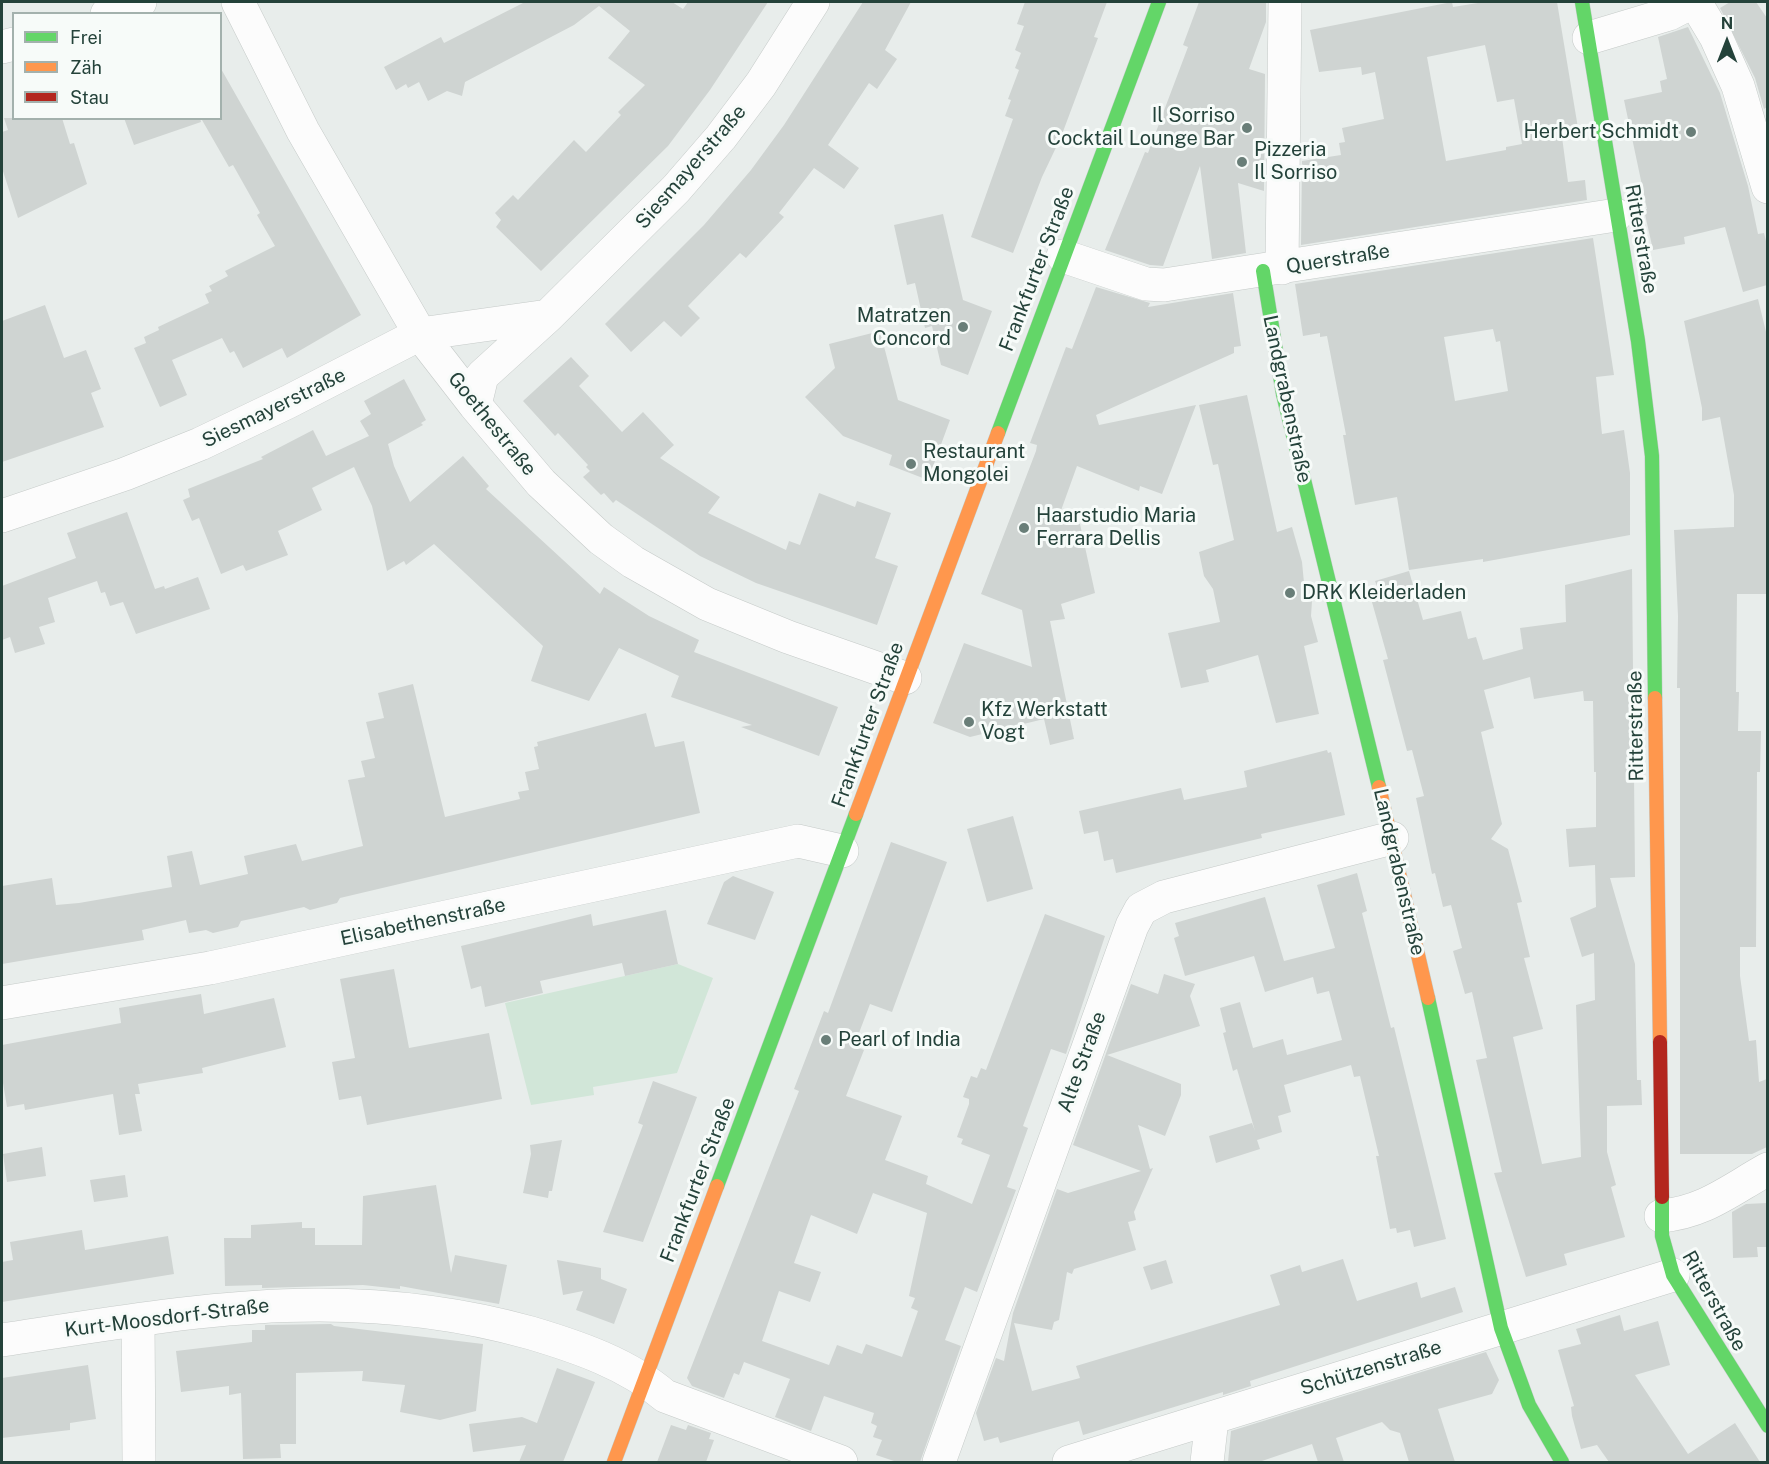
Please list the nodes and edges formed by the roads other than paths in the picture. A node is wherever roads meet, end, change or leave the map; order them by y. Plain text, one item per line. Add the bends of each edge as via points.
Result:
1 (140, 2) edge
2 (238, 2) edge
3 (813, 2) edge
4 (1159, 2) edge
5 (1285, 2) edge
6 (1582, 2) edge
7 (1694, 2) edge
8 (112, 12) edge
9 (1589, 38) junction
10 (1767, 187) edge
11 (1616, 215) junction
12 (1063, 256) junction
13 (1272, 269) junction
14 (548, 316) junction
15 (420, 334) junction
16 (475, 405) junction
17 (2, 516) edge
18 (905, 678) junction
19 (1392, 838) junction
20 (842, 851) junction
21 (2, 1003) edge
22 (1767, 1169) edge
23 (1661, 1216) junction
24 (1673, 1275) junction
25 (138, 1320) junction
26 (1501, 1328) junction
27 (2, 1340) edge
28 (645, 1379) junction
29 (1212, 1419) junction
30 (1767, 1426) edge
31 (139, 1462) edge
32 (614, 1462) edge
33 (841, 1462) edge
34 (939, 1462) edge
35 (1069, 1462) edge
36 (1207, 1462) edge
37 (1562, 1462) edge

1 - 8 street
2 - 15 street, Goethestraße via 303,131
3 - 14 street, Siesmayerstraße via 761,84 721,137 654,212
4 - 12 street, Frankfurter Straße
5 - 13 street, Landgrabenstraße
6 - 9 street, Ritterstraße
7 - 9 street via 1669,14
7 - 10 street via 1716,37 1738,86
9 - 11 street, Ritterstraße
11 - 13 street, Querstraße
11 - 23 street, Ritterstraße via 1638,341 1652,456
12 - 13 street, Querstraße via 1154,285
12 - 18 street, Frankfurter Straße
13 - 19 street, Landgrabenstraße via 1285,404
14 - 15 street, Siesmayerstraße
14 - 16 street, Siesmayerstraße via 482,376
15 - 16 street, Goethestraße
15 - 17 street, Siesmayerstraße via 201,444
16 - 18 street, Goethestraße via 548,491 633,562 716,609
18 - 20 street, Frankfurter Straße
19 - 26 street, Landgrabenstraße
19 - 34 street, Alte Straße via 1164,897 1141,909 1043,1168
20 - 21 street, Elisabethenstraße via 798,841 210,968
20 - 28 street, Frankfurter Straße
22 - 23 street via 1709,1205 1684,1214
23 - 24 street, Ritterstraße
24 - 26 street, Schützenstraße
24 - 30 street, Ritterstraße
25 - 27 street, Kurt-Moosdorf-Straße
25 - 28 street, Kurt-Moosdorf-Straße via 245,1306 388,1307 525,1332 557,1341
25 - 31 street
26 - 29 street, Schützenstraße
26 - 37 street, Landgrabenstraße via 1529,1406
28 - 32 street, Frankfurter Straße
28 - 33 street via 665,1396
29 - 35 street, Schützenstraße
29 - 36 street

